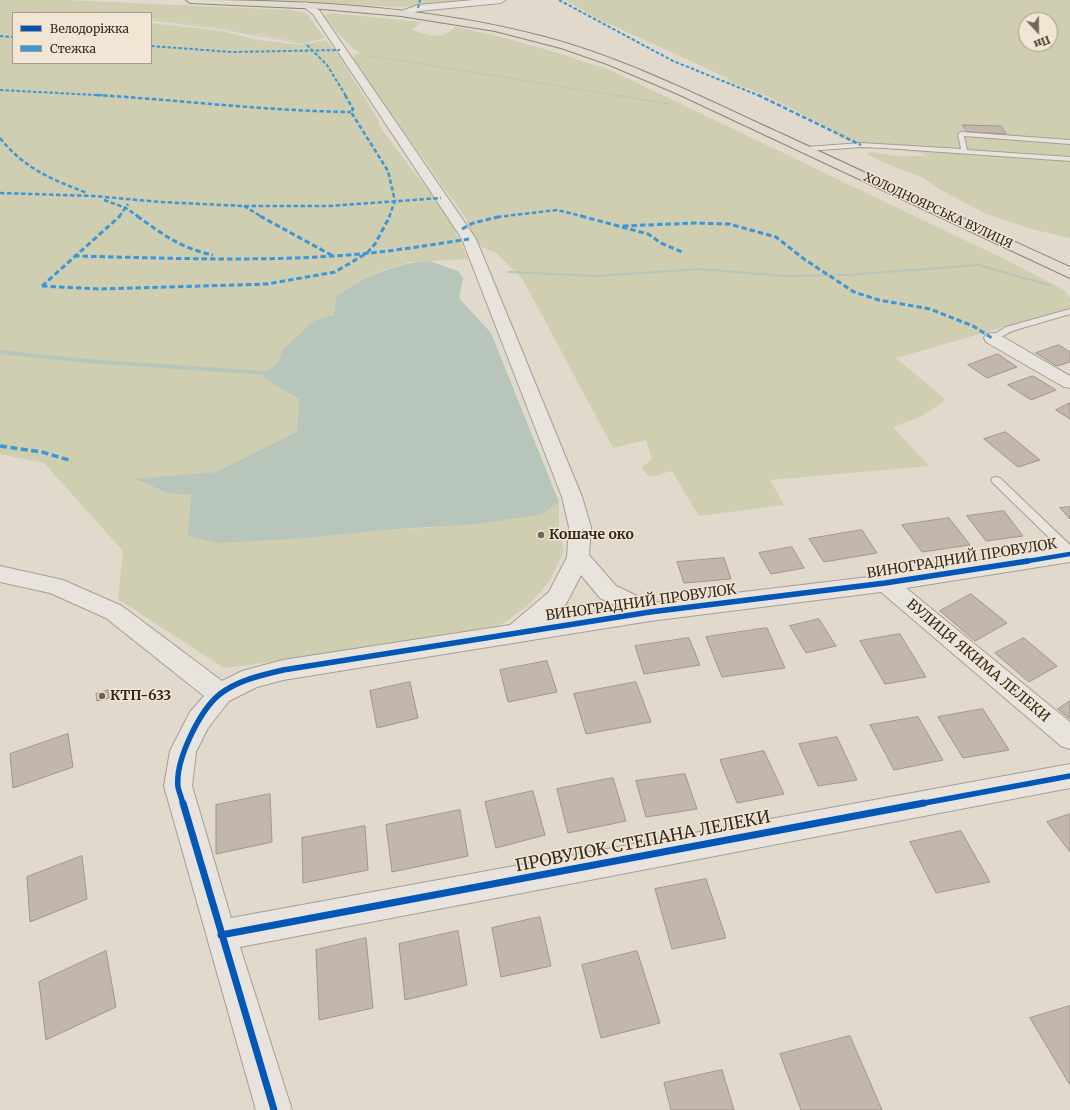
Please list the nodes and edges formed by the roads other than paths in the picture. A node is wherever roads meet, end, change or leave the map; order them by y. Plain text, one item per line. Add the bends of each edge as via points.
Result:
1 (190, 0) edge
2 (501, 0) edge
3 (305, 5) junction
4 (401, 13) junction
5 (1070, 142) edge
6 (1011, 146) junction
7 (807, 149) junction
8 (964, 150) junction
9 (1070, 159) edge
10 (1070, 273) edge
11 (1070, 311) edge
12 (992, 338) joint
13 (1070, 383) edge
14 (996, 480) dead end
15 (1070, 550) edge
16 (1070, 554) edge
17 (578, 557) junction
18 (0, 574) edge
19 (885, 583) junction
20 (650, 612) junction
21 (518, 632) junction
22 (220, 694) junction
23 (1070, 738) edge
24 (1070, 776) edge
25 (221, 935) junction
26 (274, 1110) edge

1 - 3 main road, ХОЛОДНОЯРСЬКА ВУЛИЦЯ
2 - 4 street via 418,8
3 - 4 main road, ХОЛОДНОЯРСЬКА ВУЛИЦЯ
3 - 17 street via 316,12 469,239 572,497 580,527
4 - 7 main road, ХОЛОДНОЯРСЬКА ВУЛИЦЯ via 506,31 587,53 635,71
5 - 6 lane
6 - 8 lane
6 - 8 lane via 961,134
6 - 9 lane
7 - 8 lane via 860,145
7 - 10 main road, ХОЛОДНОЯРСЬКА ВУЛИЦЯ
11 - 12 lane via 1009,329
12 - 13 street
14 - 15 lane
16 - 19 street, ВИНОГРАДНИЙ ПРОВУЛОК
17 - 20 street via 608,592
17 - 21 street via 558,598
18 - 22 street via 55,586 114,612
19 - 20 street, ВИНОГРАДНИЙ ПРОВУЛОК
19 - 23 street, ВУЛИЦЯ ЯКИМА ЛЕЛЕКИ
20 - 21 street, ВИНОГРАДНИЙ ПРОВУЛОК
21 - 22 street, ВИНОГРАДНИЙ ПРОВУЛОК via 282,670 251,678
22 - 25 street via 199,720 183,751 178,786
24 - 25 street, ПРОВУЛОК СТЕПАНА ЛЕЛЕКИ
25 - 26 street

